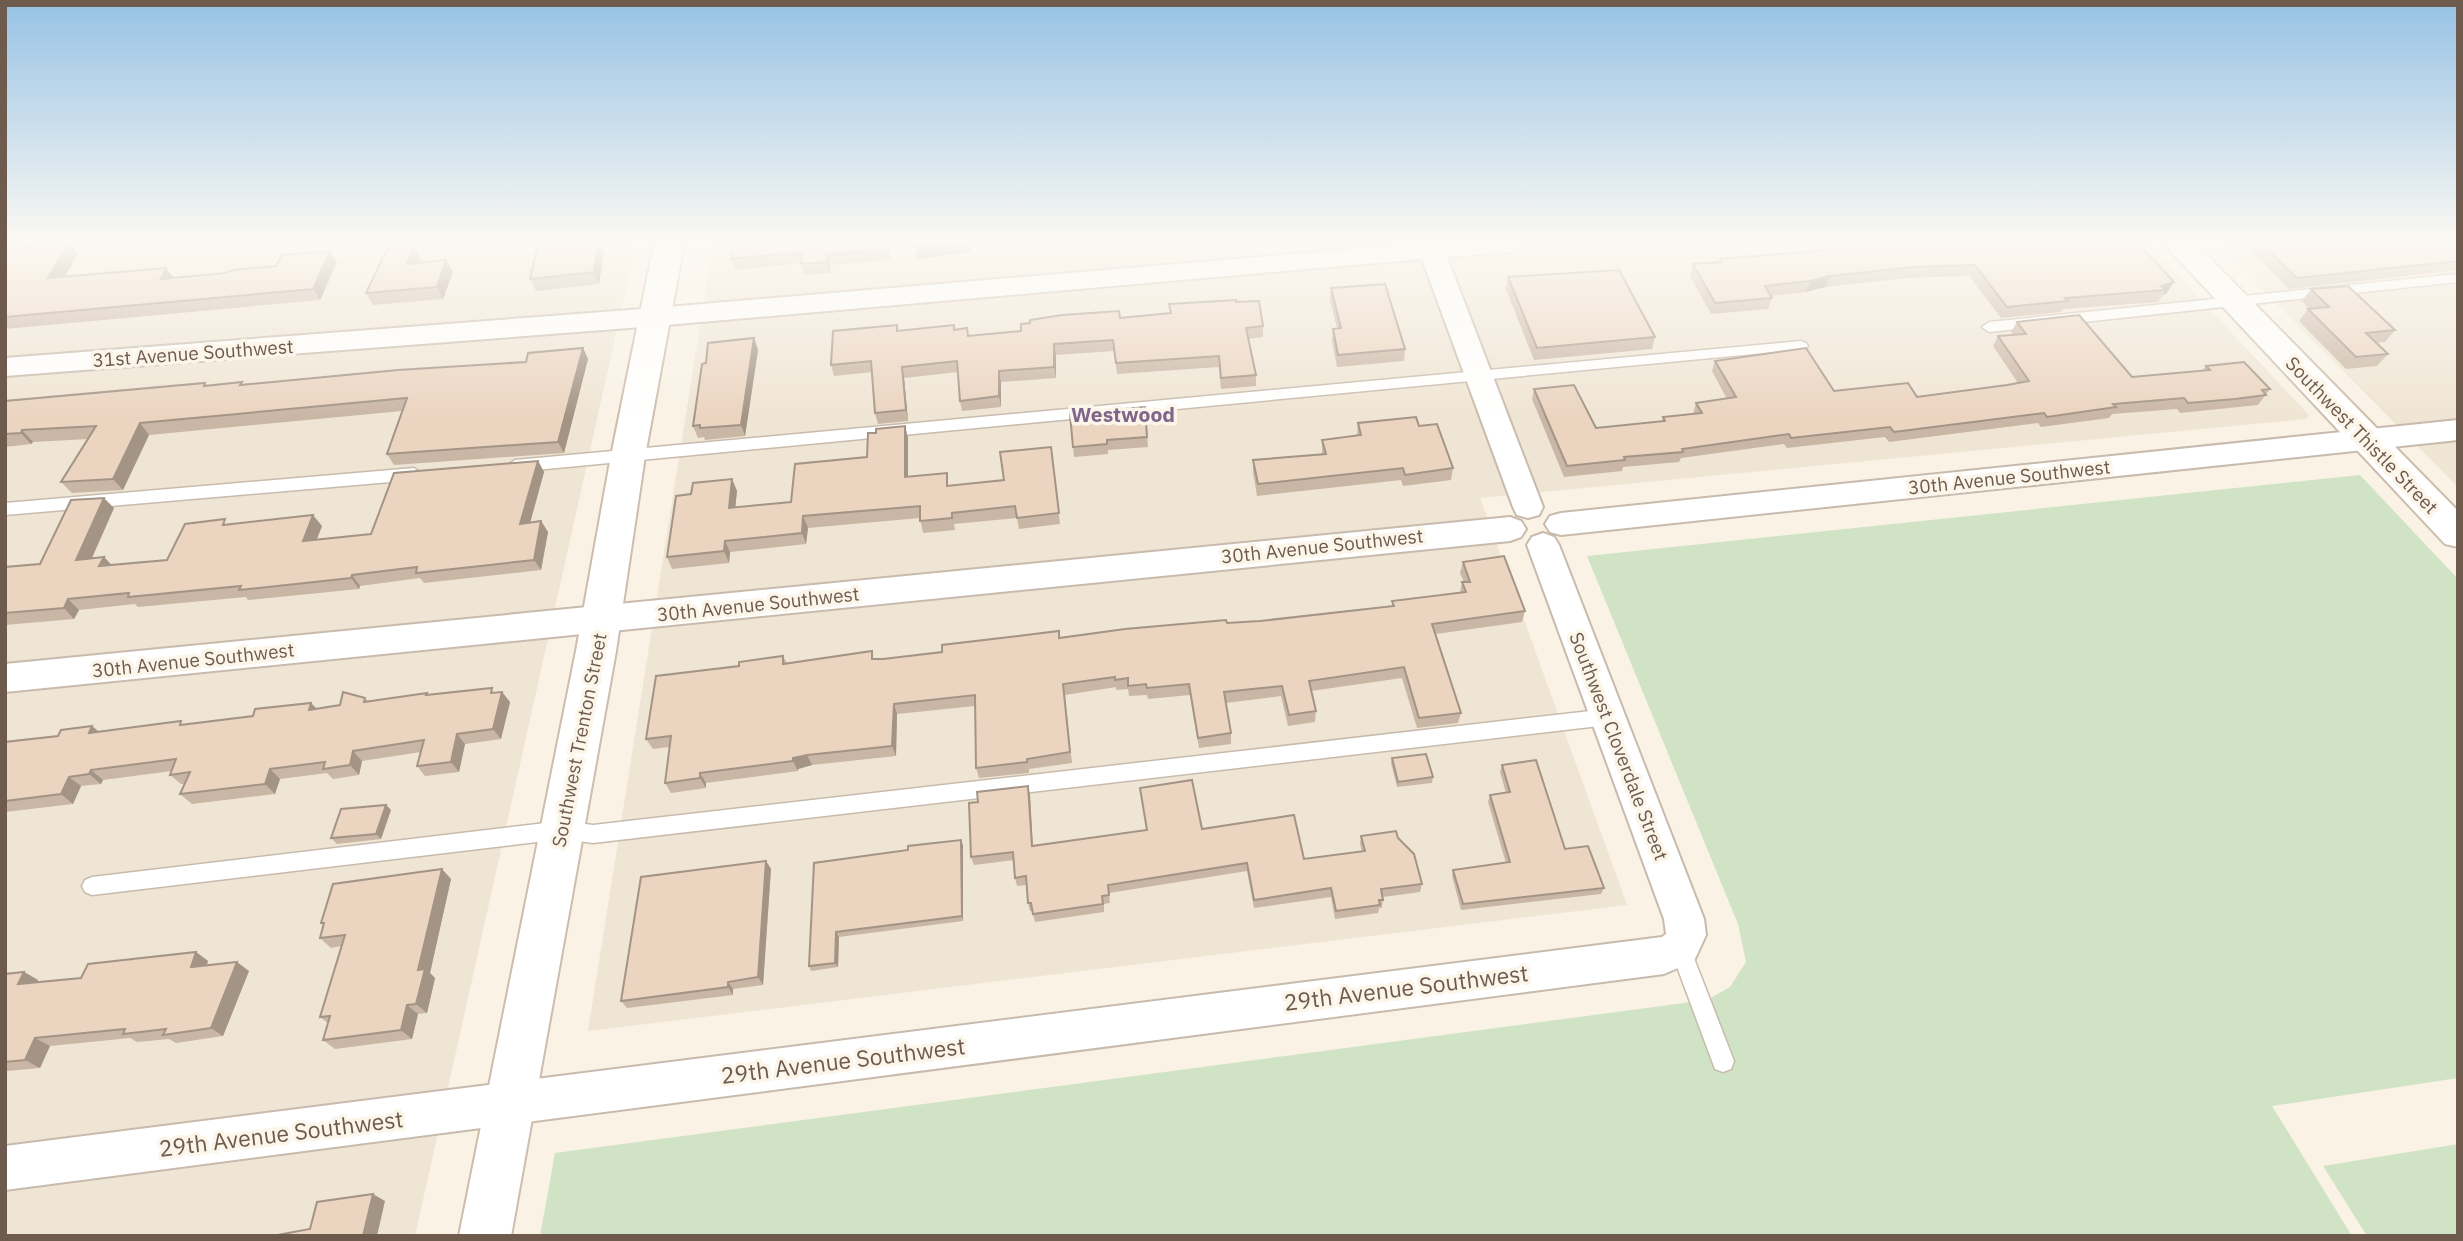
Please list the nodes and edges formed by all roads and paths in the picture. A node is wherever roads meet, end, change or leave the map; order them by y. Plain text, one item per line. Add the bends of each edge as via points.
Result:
1 (658, 302) edge
2 (824, 302) edge
3 (1451, 302) edge
4 (2245, 302) edge
5 (2235, 303) junction
6 (655, 317) junction
7 (1989, 327) dead end
8 (1801, 346) edge
9 (5, 367) edge
10 (1479, 375) junction
11 (2458, 430) edge
12 (2367, 440) junction
13 (628, 456) junction
14 (499, 467) edge
15 (431, 473) edge
16 (5, 509) edge
17 (1519, 518) junction
18 (1552, 534) junction
19 (2458, 534) edge
20 (601, 620) junction
21 (5, 678) edge
22 (1608, 717) junction
23 (562, 830) junction
24 (92, 886) dead end
25 (1681, 948) junction
26 (1723, 1061) dead end
27 (511, 1104) junction
28 (5, 1168) edge
29 (485, 1236) edge

1 - 6 street, Southwest Trenton Street
2 - 6 street, 31st Avenue Southwest
3 - 10 street
4 - 5 lane
5 - 7 lane
5 - 12 street, Southwest Thistle Street
6 - 9 street, 31st Avenue Southwest
6 - 13 street, Southwest Trenton Street
8 - 10 lane
10 - 13 lane
10 - 17 street
11 - 12 street, 30th Avenue Southwest
12 - 18 street, 30th Avenue Southwest
12 - 19 street, Southwest Thistle Street
13 - 14 lane
13 - 20 street, Southwest Trenton Street
15 - 16 lane
17 - 18 street via 1523,542
17 - 20 street, 30th Avenue Southwest
18 - 22 street, Southwest Cloverdale Street
20 - 21 street, 30th Avenue Southwest
20 - 23 street, Southwest Trenton Street
22 - 23 lane via 600,833
22 - 25 street, Southwest Cloverdale Street via 1684,919 1686,935
23 - 24 lane
23 - 27 street, Southwest Trenton Street
25 - 26 lane
25 - 27 street, 29th Avenue Southwest via 1664,955
27 - 28 street, 29th Avenue Southwest
27 - 29 street, Southwest Trenton Street

